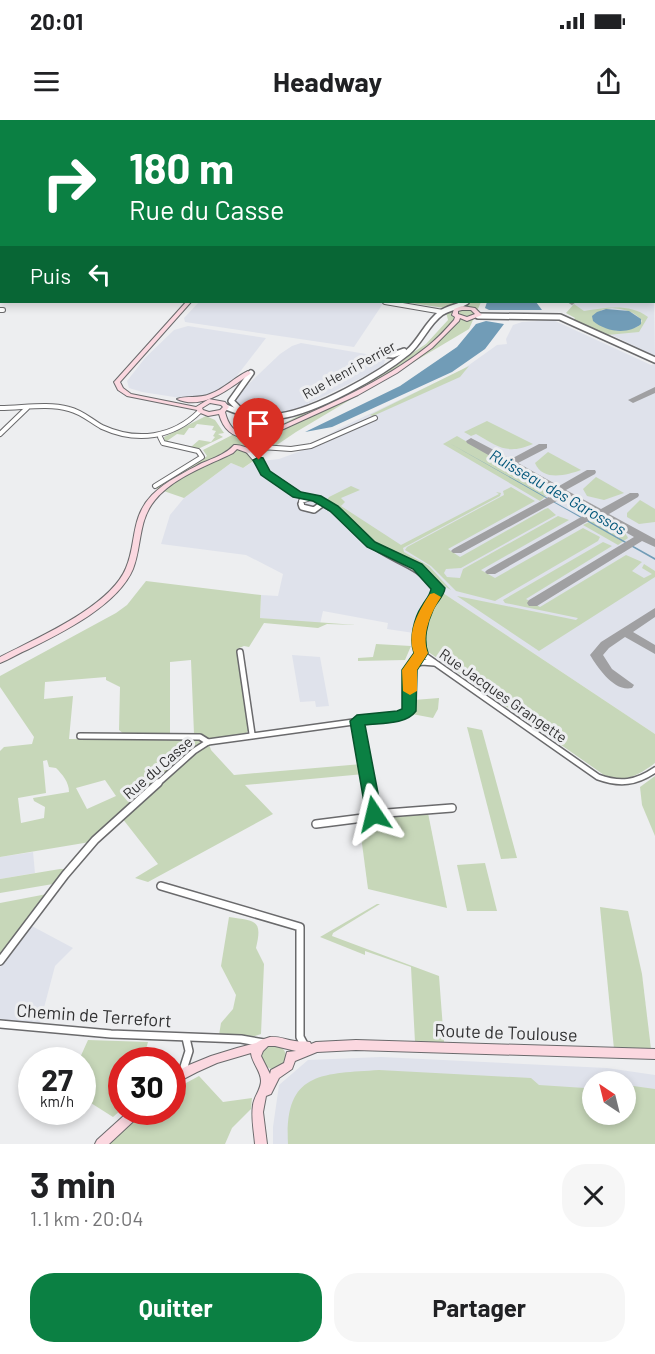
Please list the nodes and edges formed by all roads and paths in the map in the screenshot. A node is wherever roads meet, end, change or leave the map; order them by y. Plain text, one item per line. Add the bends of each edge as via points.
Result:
1 (0, 159) edge
2 (0, 165) edge
3 (187, 303) edge
4 (192, 303) edge
5 (392, 303) edge
6 (464, 303) edge
7 (470, 303) edge
8 (472, 303) edge
9 (462, 308) junction
10 (473, 309) junction
11 (443, 312) junction
12 (478, 315) junction
13 (457, 317) junction
14 (467, 319) junction
15 (437, 340) junction
16 (415, 344) junction
17 (655, 360) edge
18 (249, 373) joint
19 (374, 374) junction
20 (162, 397) junction
21 (28, 407) junction
22 (0, 408) edge
23 (201, 408) junction
24 (224, 410) junction
25 (246, 413) junction
26 (210, 414) junction
27 (375, 418) dead end
28 (186, 422) junction
29 (275, 431) junction
30 (0, 434) edge
31 (245, 436) junction
32 (255, 436) junction
33 (160, 437) junction
34 (236, 443) junction
35 (262, 445) junction
36 (246, 451) junction
37 (222, 456) junction
38 (259, 463) junction
39 (155, 486) dead end
40 (298, 495) junction
41 (308, 498) junction
42 (301, 501) junction
43 (320, 506) junction
44 (240, 652) dead end
45 (421, 653) junction
46 (0, 660) edge
47 (437, 664) junction
48 (412, 665) junction
49 (357, 721) junction
50 (252, 734) junction
51 (80, 736) dead end
52 (208, 742) junction
53 (655, 770) edge
54 (452, 808) dead end
55 (374, 814) junction
56 (316, 824) dead end
57 (161, 886) dead end
58 (0, 962) edge
59 (0, 1024) edge
60 (186, 1038) junction
61 (286, 1045) junction
62 (306, 1047) junction
63 (260, 1054) junction
64 (655, 1054) edge
65 (186, 1057) edge
66 (292, 1057) junction
67 (280, 1072) junction
68 (186, 1076) edge
69 (121, 1125) edge
70 (260, 1127) junction
71 (101, 1144) edge
72 (261, 1144) edge

1 - 2 street
3 - 23 main road via 117,382 129,395
4 - 20 main road via 124,380 124,386 131,392
5 - 11 street
6 - 11 street, Rue Henri Perrier
7 - 9 main road
8 - 10 main road
9 - 10 main road
9 - 13 main road via 454,312
10 - 12 main road
11 - 16 street, Rue Henri Perrier
12 - 14 main road
12 - 17 street via 560,317
13 - 14 main road
13 - 15 main road
14 - 15 main road
15 - 29 main road via 391,373
16 - 19 street, Rue Henri Perrier
16 - 19 street via 397,354 377,354 387,362
18 - 20 main road via 208,399
18 - 25 street via 231,401
19 - 25 street, Rue Henri Perrier via 288,415
20 - 23 main road
21 - 22 street
21 - 30 street
21 - 33 street via 65,408 107,429 139,437
23 - 24 main road via 219,401
23 - 26 main road
23 - 28 street
24 - 25 street, Rue Henri Perrier
24 - 26 main road
24 - 31 main road via 224,422 231,431
26 - 28 street
26 - 34 main road
27 - 35 street via 311,446
28 - 33 street
29 - 32 main road
29 - 35 main road
31 - 32 main road
31 - 34 main road
32 - 35 main road
33 - 39 street via 163,443 198,451 202,457
34 - 36 main road
34 - 37 main road
35 - 36 main road
35 - 38 street via 257,454
36 - 37 main road
36 - 38 street
37 - 46 main road via 177,479 153,499 141,518 131,565 110,595 74,621
38 - 40 street via 265,473
40 - 41 street
40 - 42 street
41 - 42 street
41 - 43 street via 317,498
42 - 43 street via 304,508
43 - 45 street, Rue Jacques Grangette via 334,510 376,547 423,570 438,588 426,609 419,634 417,644
44 - 50 street
45 - 47 street, Rue Jacques Grangette
45 - 48 street
47 - 48 street
47 - 53 street, Rue Jacques Grangette via 598,777 630,783
48 - 49 street, Rue du Casse via 409,711 400,716
49 - 50 street, Rue du Casse
49 - 55 street
50 - 52 street, Rue du Casse
51 - 52 street via 200,737
52 - 58 street, Rue du Casse via 95,840
54 - 55 street
55 - 56 street
57 - 62 street via 300,927 298,1007 300,1037
59 - 60 street, Chemin de Terrefort
60 - 63 street, Chemin de Terrefort via 241,1039
60 - 65 street, Chemin de Terrefort
61 - 62 main road, Route de Toulouse
61 - 63 main road via 276,1041
61 - 66 main road
62 - 64 main road, Route de Toulouse via 356,1045
62 - 66 main road, Route de Toulouse
63 - 67 main road via 269,1072
63 - 68 main road via 239,1055
63 - 70 main road via 266,1083 258,1105
66 - 67 main road
67 - 70 main road via 263,1101
69 - 71 main road
70 - 72 main road

